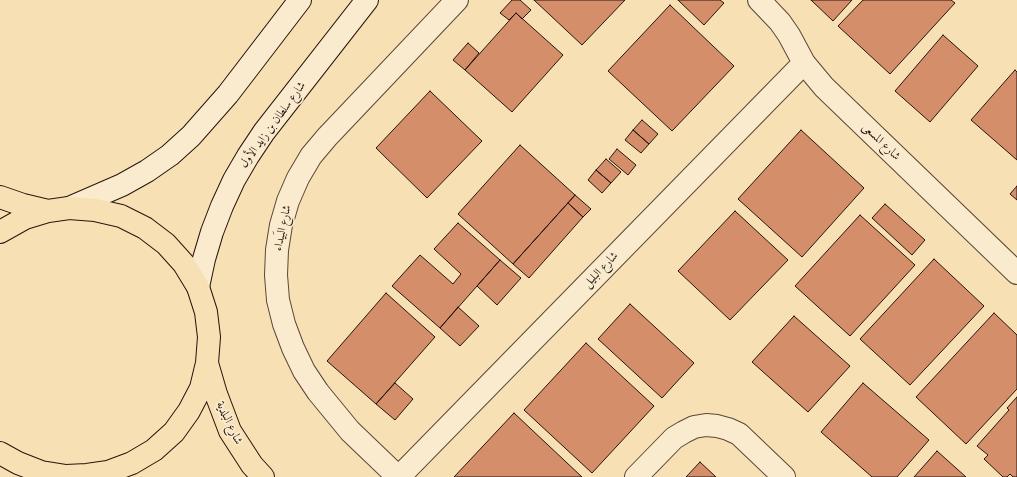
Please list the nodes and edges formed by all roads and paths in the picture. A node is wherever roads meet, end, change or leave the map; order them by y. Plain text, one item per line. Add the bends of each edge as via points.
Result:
1 (300, 0) edge
2 (367, 0) edge
3 (457, 0) edge
4 (759, 0) edge
5 (804, 63) junction
6 (0, 197) edge
7 (58, 210) junction
8 (0, 232) edge
9 (1017, 273) edge
10 (198, 287) junction
11 (207, 363) junction
12 (0, 453) edge
13 (108, 472) junction
14 (64, 476) edge
15 (139, 477) edge
16 (263, 477) edge
17 (398, 477) edge
18 (636, 477) edge
19 (784, 477) edge

1 - 7 street via 228,94 191,136 147,171 122,185
2 - 10 street, شارع سلطان بن زايد الأول via 264,132 241,168 212,232
3 - 17 street, شارع البَيداء via 311,156 288,201 277,250 278,300 292,348 318,392 350,431
4 - 5 street, شارع المسعى via 789,34
5 - 9 street, شارع المسعى via 834,98
5 - 17 street, شارع البليل
6 - 7 main road via 23,205
7 - 8 main road via 25,218
7 - 10 main road via 95,210 121,216 145,228 166,244 184,264
10 - 11 main road via 206,312 209,337
11 - 13 main road via 201,388 174,432 154,450 132,463
11 - 16 main road, شارع البلدية via 230,431
12 - 14 main road via 41,472
13 - 14 main road via 87,476
13 - 15 main road
18 - 19 street via 674,438 689,430 717,426 739,434

